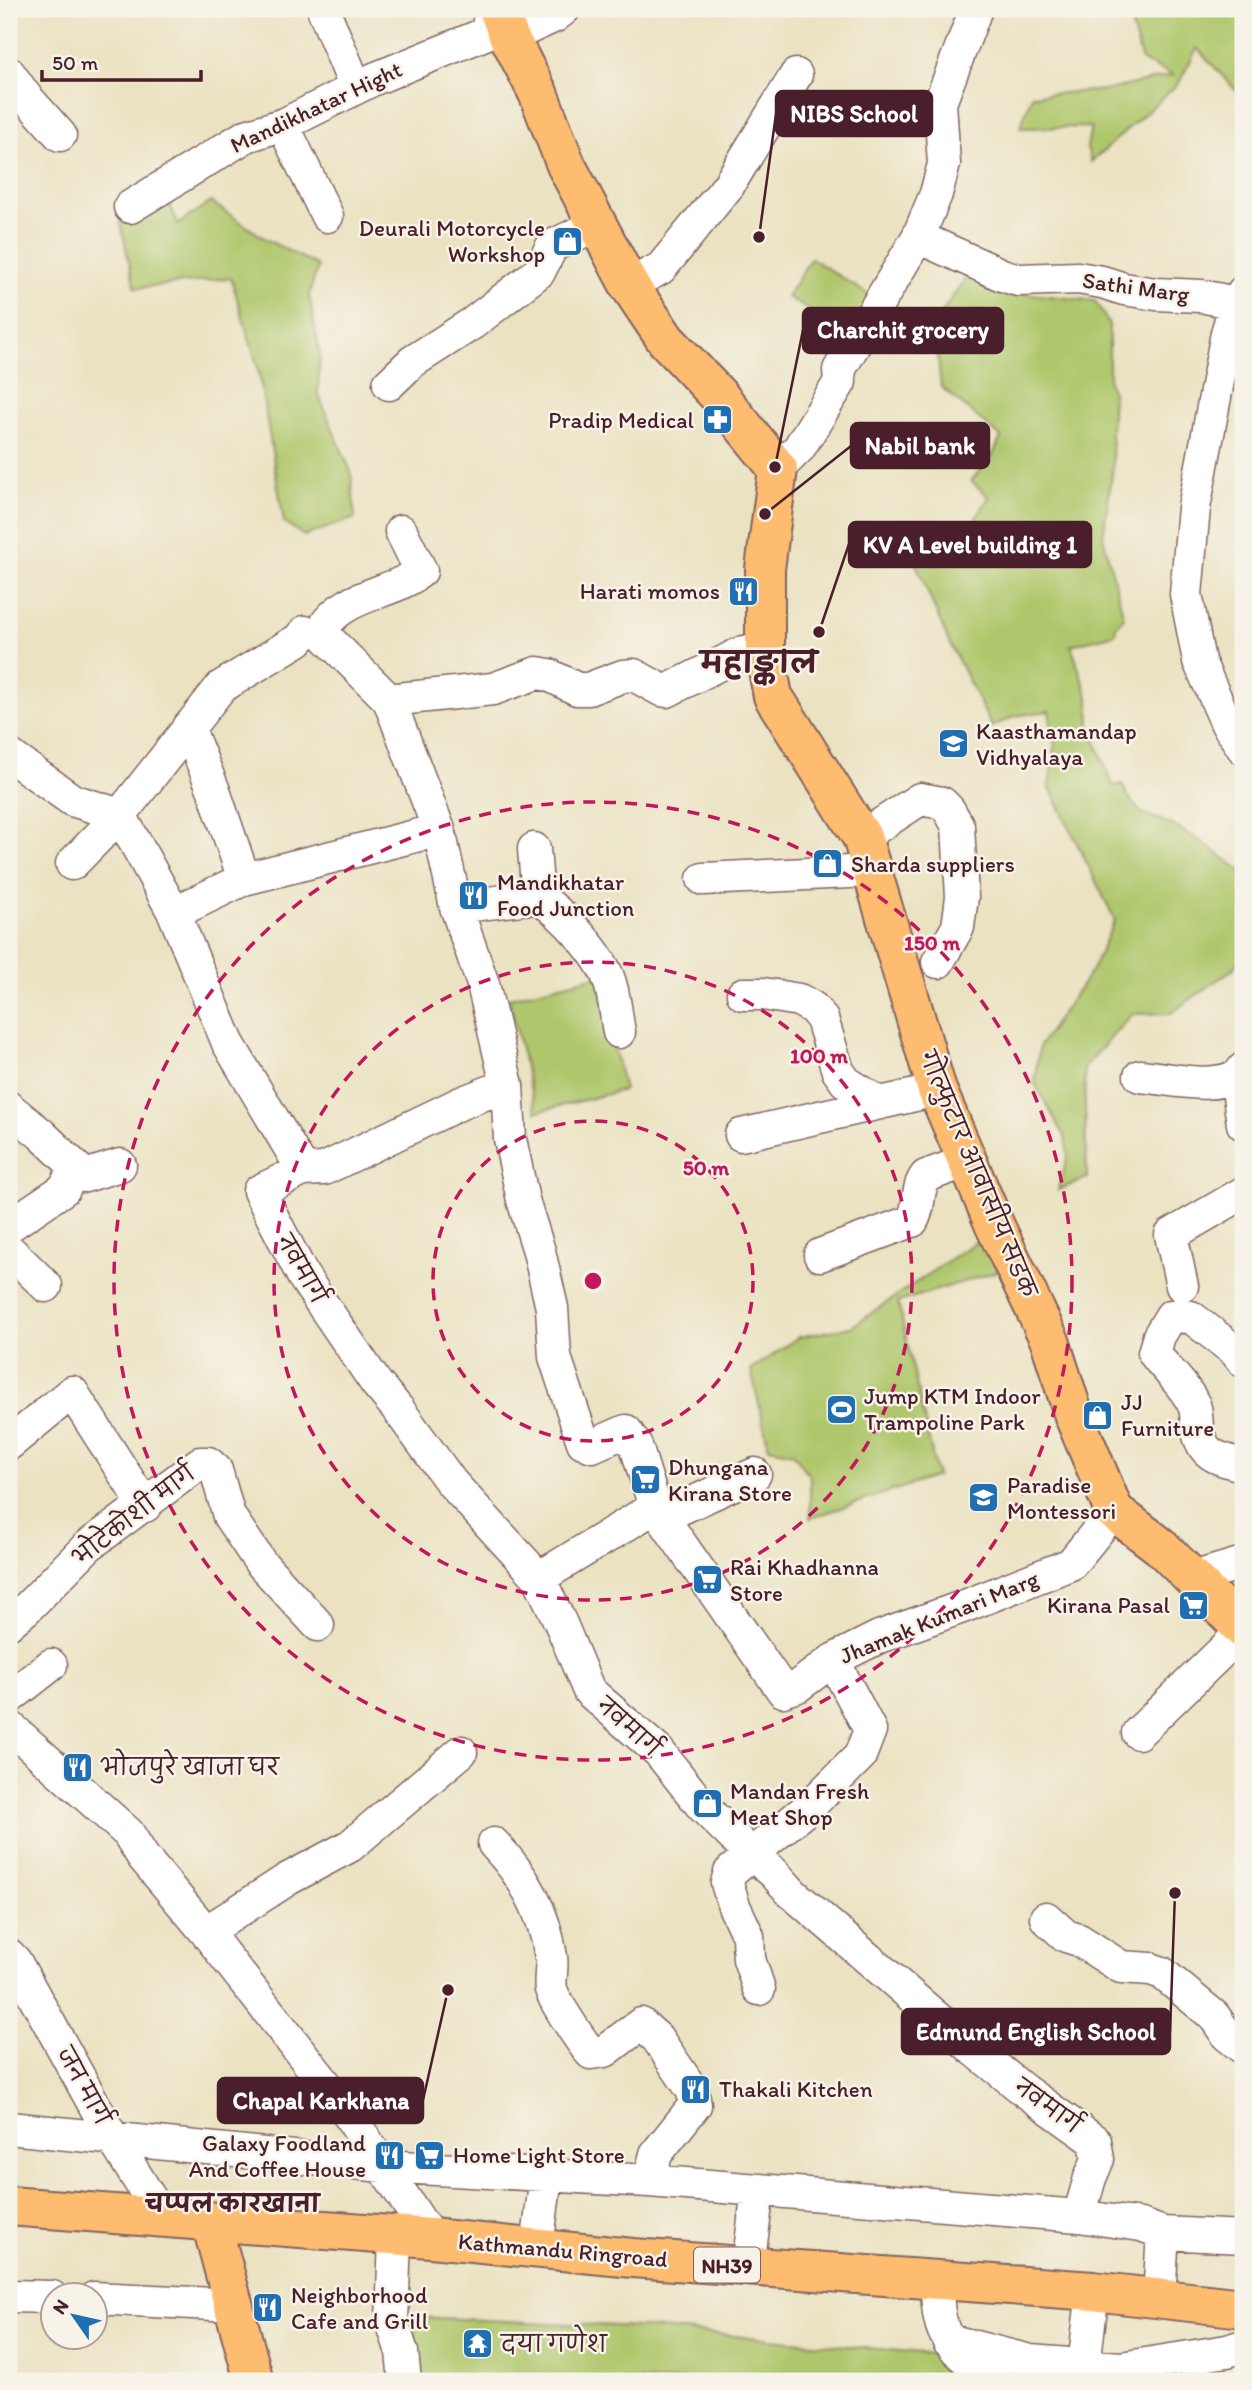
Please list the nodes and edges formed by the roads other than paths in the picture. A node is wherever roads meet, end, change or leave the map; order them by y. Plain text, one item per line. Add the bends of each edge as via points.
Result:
1 (564, 9) edge
2 (976, 9) edge
3 (324, 11) dead end
4 (499, 18) edge
5 (9, 73) edge
6 (796, 75) dead end
7 (356, 88) junction
8 (283, 125) junction
9 (60, 135) dead end
10 (130, 207) dead end
11 (327, 216) dead end
12 (918, 237) junction
13 (606, 242) junction
14 (629, 285) junction
15 (1240, 298) edge
16 (389, 384) dead end
17 (778, 469) junction
18 (401, 531) dead end
19 (305, 632) dead end
20 (765, 654) junction
21 (389, 700) junction
22 (188, 727) junction
23 (1243, 748) edge
24 (9, 755) edge
25 (120, 815) junction
26 (439, 830) junction
27 (534, 849) dead end
28 (866, 854) junction
29 (72, 864) dead end
30 (244, 879) junction
31 (704, 879) dead end
32 (538, 897) junction
33 (456, 907) junction
34 (174, 913) junction
35 (938, 962) dead end
36 (743, 994) dead end
37 (619, 1032) dead end
38 (1242, 1072) edge
39 (1140, 1076) dead end
40 (507, 1085) junction
41 (937, 1090) junction
42 (879, 1103) junction
43 (9, 1108) edge
44 (1243, 1124) edge
45 (741, 1135) dead end
46 (967, 1161) junction
47 (120, 1165) dead end
48 (75, 1168) junction
49 (303, 1170) junction
50 (1243, 1193) edge
51 (9, 1226) edge
52 (9, 1250) edge
53 (820, 1255) dead end
54 (46, 1286) dead end
55 (1182, 1286) dead end
56 (1243, 1361) edge
57 (9, 1444) edge
58 (1243, 1465) edge
59 (755, 1474) dead end
60 (145, 1506) junction
61 (1114, 1511) junction
62 (659, 1512) junction
63 (1243, 1563) edge
64 (539, 1578) junction
65 (1192, 1578) junction
66 (9, 1623) edge
67 (317, 1625) dead end
68 (1243, 1630) edge
69 (833, 1660) junction
70 (51, 1665) dead end
71 (9, 1698) edge
72 (9, 1726) edge
73 (1138, 1733) dead end
74 (461, 1752) dead end
75 (494, 1844) dead end
76 (751, 1854) junction
77 (1046, 1918) dead end
78 (206, 1932) junction
79 (9, 1955) edge
80 (759, 1989) dead end
81 (1243, 2048) edge
82 (9, 2128) edge
83 (112, 2137) junction
84 (383, 2166) junction
85 (546, 2175) junction
86 (649, 2181) junction
87 (758, 2190) junction
88 (9, 2206) edge
89 (161, 2216) junction
90 (1079, 2216) junction
91 (211, 2222) junction
92 (1163, 2233) junction
93 (413, 2237) junction
94 (1243, 2238) edge
95 (537, 2248) junction
96 (748, 2266) junction
97 (936, 2280) junction
98 (1093, 2291) junction
99 (9, 2296) edge
100 (38, 2297) edge
101 (1159, 2297) junction
102 (108, 2299) edge
103 (233, 2305) junction
104 (1243, 2308) edge
105 (948, 2340) junction
106 (1243, 2346) edge
107 (1084, 2365) junction
108 (254, 2381) edge
109 (405, 2381) edge
110 (995, 2381) edge

1 - 4 street via 555,16
2 - 12 street via 940,103 944,164
3 - 7 street
4 - 7 street, Mandikhatar Hight via 487,33
4 - 13 main road
5 - 9 street
6 - 14 street via 728,186 661,268
7 - 8 street, Mandikhatar Hight
8 - 10 street, Mandikhatar Hight via 246,136
8 - 11 street
12 - 15 street, Sathi Marg via 1018,280 1078,278 1156,294
12 - 17 street via 839,370 840,382 799,448
13 - 14 main road
13 - 16 street via 590,228 554,246 539,272 412,362
14 - 17 main road via 666,340
15 - 23 street via 1227,333 1194,508 1186,594 1199,662
17 - 20 main road, गोल्फुटार आवासीय सडक via 765,569
18 - 21 street via 421,570 356,601 324,627 327,640
19 - 22 street via 221,687
20 - 21 street via 743,652 667,691 634,675 589,690 537,673 493,689
20 - 28 main road, गोल्फुटार आवासीय सडक via 774,696
21 - 26 street
22 - 25 street
22 - 30 street
24 - 25 street via 72,800
25 - 29 street
25 - 34 street
26 - 30 street
26 - 33 street
27 - 32 street
28 - 31 street
28 - 35 street via 920,799 942,803 949,810 958,826 962,897 958,928
28 - 41 main road, गोल्फुटार आवासीय सडक
30 - 34 street
32 - 33 street
32 - 37 street via 581,936 610,982
33 - 40 street via 484,984
34 - 49 street via 228,1043
36 - 42 street via 799,1000 813,1008 822,1019 838,1071 846,1082
38 - 39 street via 1227,1082 1209,1084
38 - 44 street via 1237,1082
40 - 49 street via 324,1169
40 - 62 street via 510,1139 552,1308 555,1356 575,1422 583,1442 592,1446 626,1430
41 - 42 street
41 - 46 main road, गोल्फुटार आवासीय सडक
42 - 45 street
43 - 48 street
46 - 53 street via 926,1176 912,1221
46 - 61 main road, गोल्फुटार आवासीय सडक via 1051,1341 1074,1416
47 - 48 street via 85,1176
48 - 51 street via 64,1189
49 - 64 street, नवमार्ग via 259,1191 303,1276 451,1482
50 - 55 street via 1171,1235
52 - 54 street
56 - 58 street via 1191,1317 1171,1316 1154,1353 1181,1383 1195,1408 1201,1446
57 - 60 street via 72,1392
59 - 62 street
60 - 66 street, भोटेकोशी मार्ग via 88,1546
60 - 67 street, भोटेकोशी मार्ग via 200,1463 208,1463 216,1470 229,1516 260,1562
61 - 65 main road, गोल्फुटार आवासीय सडक
61 - 69 street, Jhamak Kumari Marg via 1071,1564 879,1637
62 - 64 street
62 - 69 street, Jhamak Kumari Marg via 783,1691 798,1686
63 - 65 street
64 - 76 street, नवमार्ग via 589,1691 659,1752 702,1805
65 - 68 main road, गोल्फुटार आवासीय सडक
68 - 73 street
69 - 76 street via 870,1730 860,1756 810,1807
70 - 71 street
72 - 78 street via 125,1835
74 - 78 street via 350,1846
75 - 86 street via 515,1866 536,1902 551,1953 551,1989 582,2042 591,2053 605,2051 642,2024 693,2091 695,2105 656,2154
76 - 80 street via 730,1872 727,1883 748,1936 749,1959
76 - 90 street, नवमार्ग via 924,2009 1095,2141 1098,2159
77 - 81 street via 1066,1936 1121,1967 1162,1973 1214,2016
78 - 84 street via 345,2109
79 - 83 street, जन मार्ग
82 - 83 street
83 - 84 street
83 - 89 street, जन मार्ग
84 - 85 street
84 - 93 street
85 - 86 street
85 - 95 street
86 - 87 street
87 - 90 street
87 - 96 street
88 - 89 main road, Kathmandu Ringroad / NH39
89 - 91 main road, Kathmandu Ringroad / NH39
90 - 92 street
91 - 93 main road, Kathmandu Ringroad / NH39
91 - 103 main road
92 - 94 street
92 - 101 street
93 - 95 main road, Kathmandu Ringroad / NH39
93 - 109 street via 392,2322 402,2351
95 - 96 main road, Kathmandu Ringroad / NH39
96 - 97 main road, Kathmandu Ringroad / NH39
97 - 98 main road, Kathmandu Ringroad / NH39
97 - 105 street
98 - 101 main road, Kathmandu Ringroad / NH39
98 - 107 street
99 - 100 street
101 - 104 main road, Kathmandu Ringroad / NH39
102 - 103 street
103 - 108 main road
105 - 107 street via 1030,2361
105 - 110 street
106 - 107 street via 1121,2368

